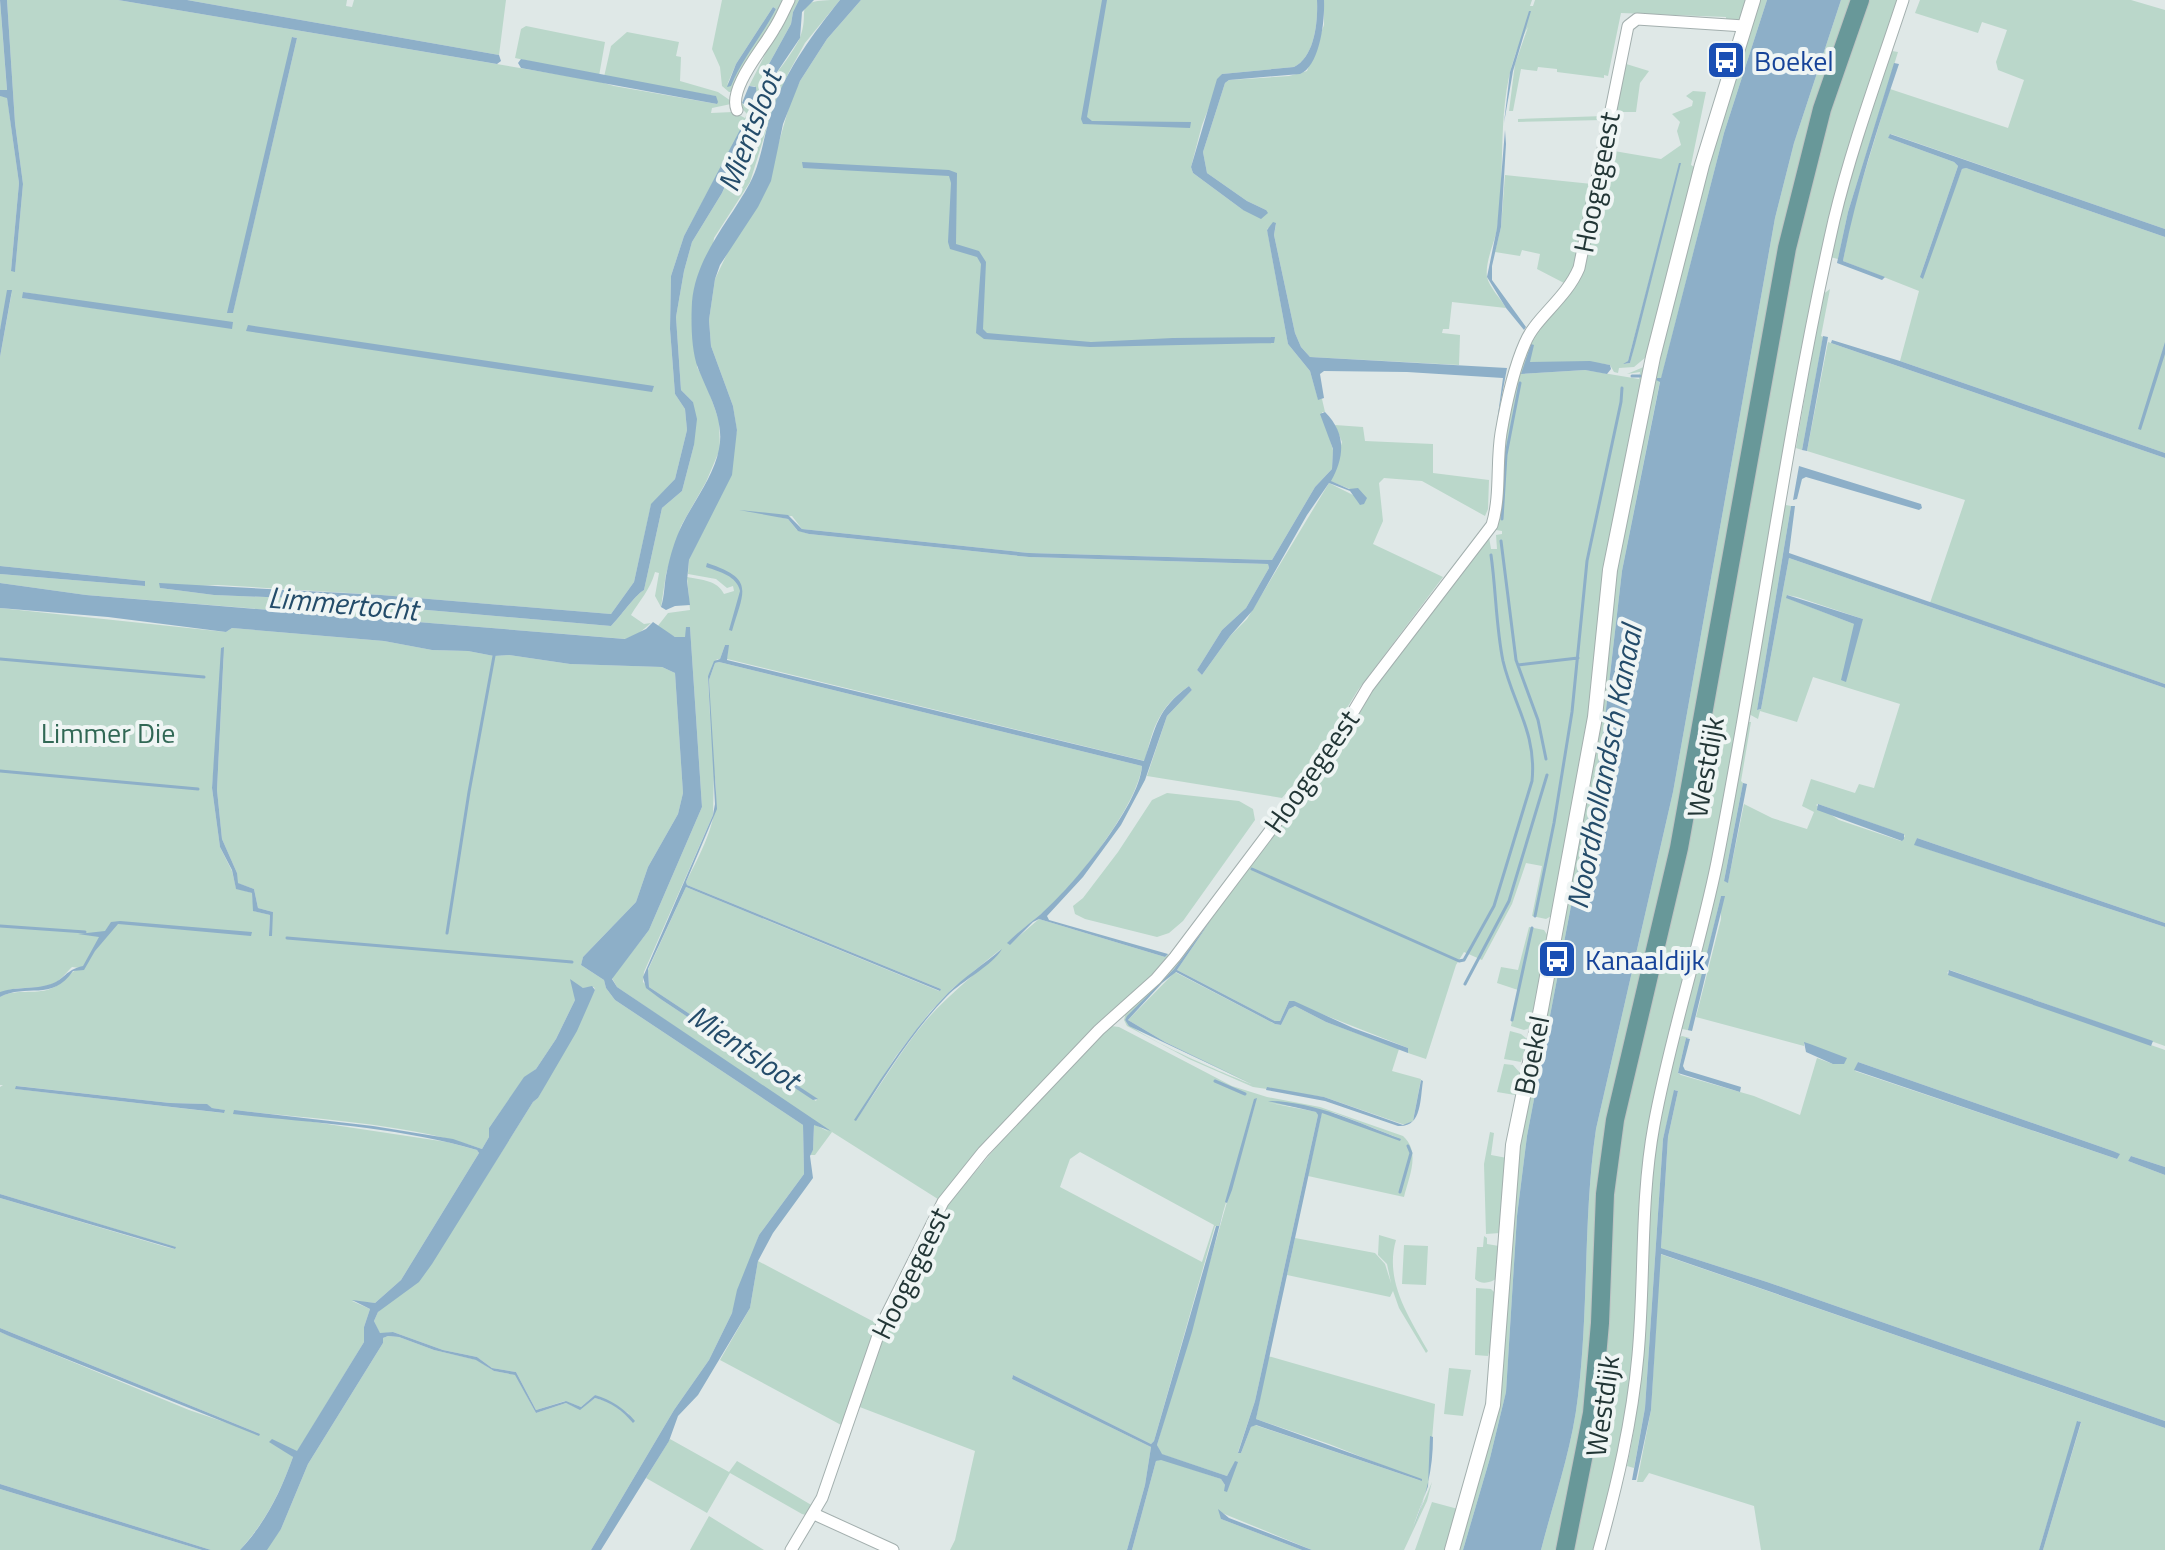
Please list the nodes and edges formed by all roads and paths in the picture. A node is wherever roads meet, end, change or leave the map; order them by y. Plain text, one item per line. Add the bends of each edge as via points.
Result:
1 (789, 0) edge
2 (1753, 0) edge
3 (1860, 0) edge
4 (1903, 0) edge
5 (1744, 26) junction
6 (737, 110) dead end
7 (814, 1514) junction
8 (791, 1550) edge
9 (893, 1550) edge
10 (1452, 1550) edge
11 (1565, 1550) edge
12 (1599, 1550) edge

1 - 6 street via 746,73 736,97
2 - 5 street, Boekel
3 - 11 main road, Westdijk via 1822,109 1787,248 1679,848 1615,1120 1605,1194 1592,1413
4 - 12 street, Westdijk via 1835,218 1716,866 1654,1125 1632,1414
5 - 7 street, Hoogegeest via 1637,19 1628,26 1579,268 1525,342 1513,383 1501,433 1492,525 1368,687 1328,754 1175,957 1099,1030 948,1195 882,1324
5 - 10 street, Boekel via 1653,357 1610,570 1595,717 1513,1145 1493,1405
7 - 8 street, Hoogegeest
7 - 9 street

